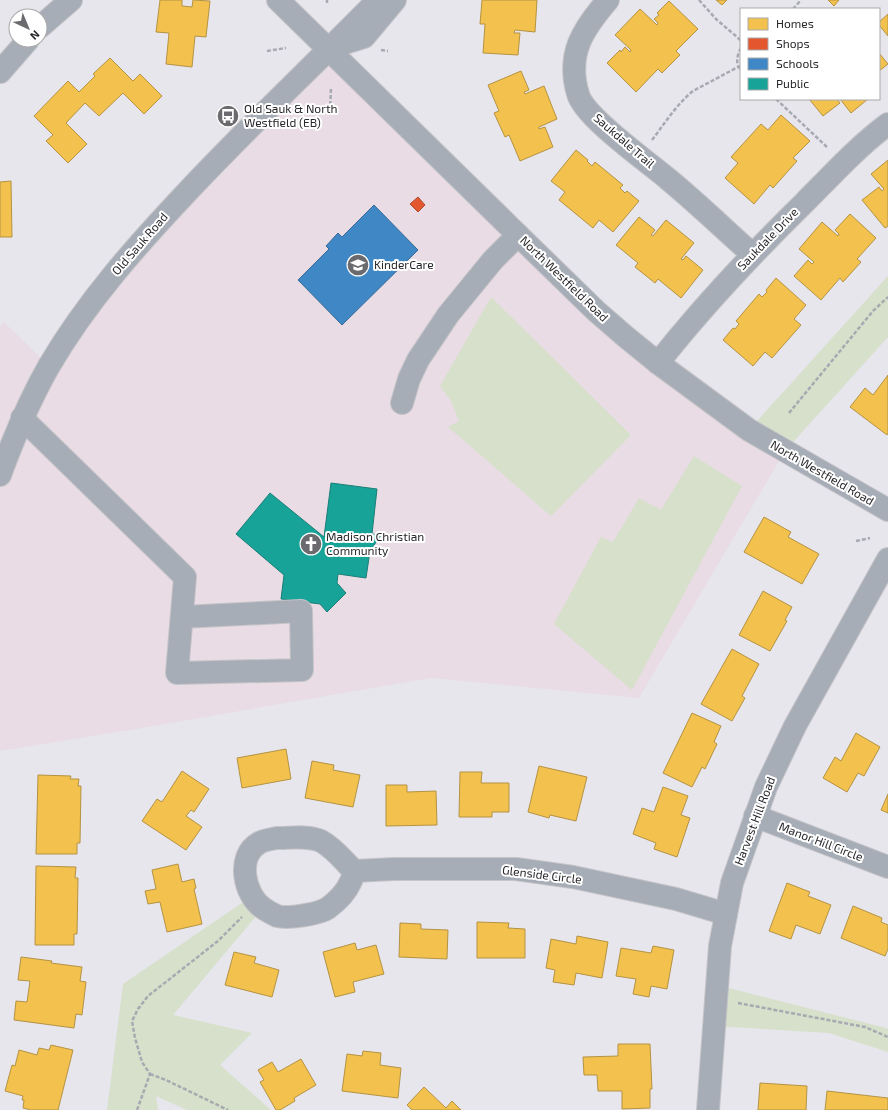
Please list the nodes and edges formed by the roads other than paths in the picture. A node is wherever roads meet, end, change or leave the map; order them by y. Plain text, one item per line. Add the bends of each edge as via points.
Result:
1 (71, 0) edge
2 (278, 0) edge
3 (363, 0) edge
4 (378, 0) edge
5 (395, 0) edge
6 (608, 0) edge
7 (48, 20) edge
8 (21, 48) edge
9 (328, 48) junction
10 (0, 72) edge
11 (888, 124) edge
12 (518, 235) junction
13 (752, 254) junction
14 (658, 363) junction
15 (402, 403) dead end
16 (22, 418) junction
17 (0, 475) edge
18 (888, 510) edge
19 (888, 559) edge
20 (182, 617) junction
21 (755, 816) junction
22 (888, 867) edge
23 (354, 871) junction
24 (726, 914) junction
25 (708, 1110) edge

1 - 7 street
2 - 9 street, North Westfield Road
3 - 9 street, Old Sauk Road via 343,18
4 - 9 street, Old Sauk Road
5 - 9 street, Old Sauk Road via 364,37
6 - 13 street, Saukdale Trail via 577,46 574,70 578,95 590,112 610,132 669,180
8 - 10 street
9 - 12 street, North Westfield Road
9 - 16 street, Old Sauk Road via 208,170 114,272 66,339
11 - 13 street, Saukdale Drive via 838,168
12 - 14 street, North Westfield Road via 596,311
12 - 15 street via 493,260 448,315 418,360
13 - 14 street, Saukdale Drive
14 - 18 street, North Westfield Road via 748,430
16 - 17 street, Old Sauk Road
16 - 20 street via 185,577
19 - 21 street, Harvest Hill Road via 795,726
20 - 20 street via 301,611 302,670 177,673
21 - 22 street, Manor Hill Circle
21 - 24 street, Harvest Hill Road via 732,883
23 - 23 street via 350,883 326,909 309,914 277,916 263,908 252,896 245,868 247,856 259,843 277,838 306,838 321,841
23 - 24 street, Glenside Circle via 516,869 573,877 676,899
24 - 25 street, Harvest Hill Road via 720,946

